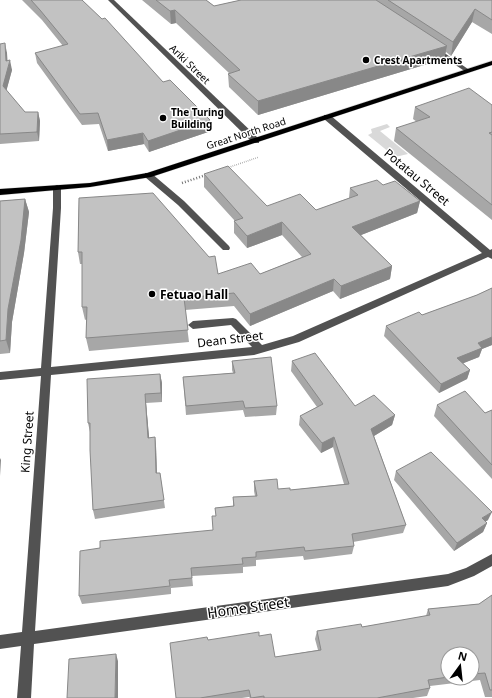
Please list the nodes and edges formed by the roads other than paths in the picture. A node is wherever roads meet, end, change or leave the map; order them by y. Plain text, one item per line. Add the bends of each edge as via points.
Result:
1 (111, 0) edge
2 (432, 47) edge
3 (492, 63) edge
4 (468, 71) junction
5 (327, 117) junction
6 (256, 141) junction
7 (148, 175) junction
8 (57, 187) junction
9 (0, 192) edge
10 (226, 248) dead end
11 (491, 254) edge
12 (193, 325) dead end
13 (260, 349) junction
14 (45, 372) junction
15 (0, 376) edge
16 (492, 560) edge
17 (27, 638) junction
18 (0, 642) edge
19 (24, 698) edge

1 - 6 street, Ariki Street
2 - 4 street
3 - 4 main road, Great North Road
4 - 5 main road, Great North Road
5 - 6 main road, Great North Road
5 - 11 street, Potatau Street
6 - 7 main road, Great North Road
7 - 8 main road, Great North Road via 90,185
7 - 10 street via 181,202
8 - 9 main road, Great North Road
8 - 14 street, King Street
11 - 13 street, Dean Street via 296,338
12 - 13 street via 233,321
13 - 14 street, Dean Street
14 - 15 street, Dean Street
14 - 17 street, King Street
16 - 17 street, Home Street via 448,580
17 - 18 street, Home Street
17 - 19 street, King Street

